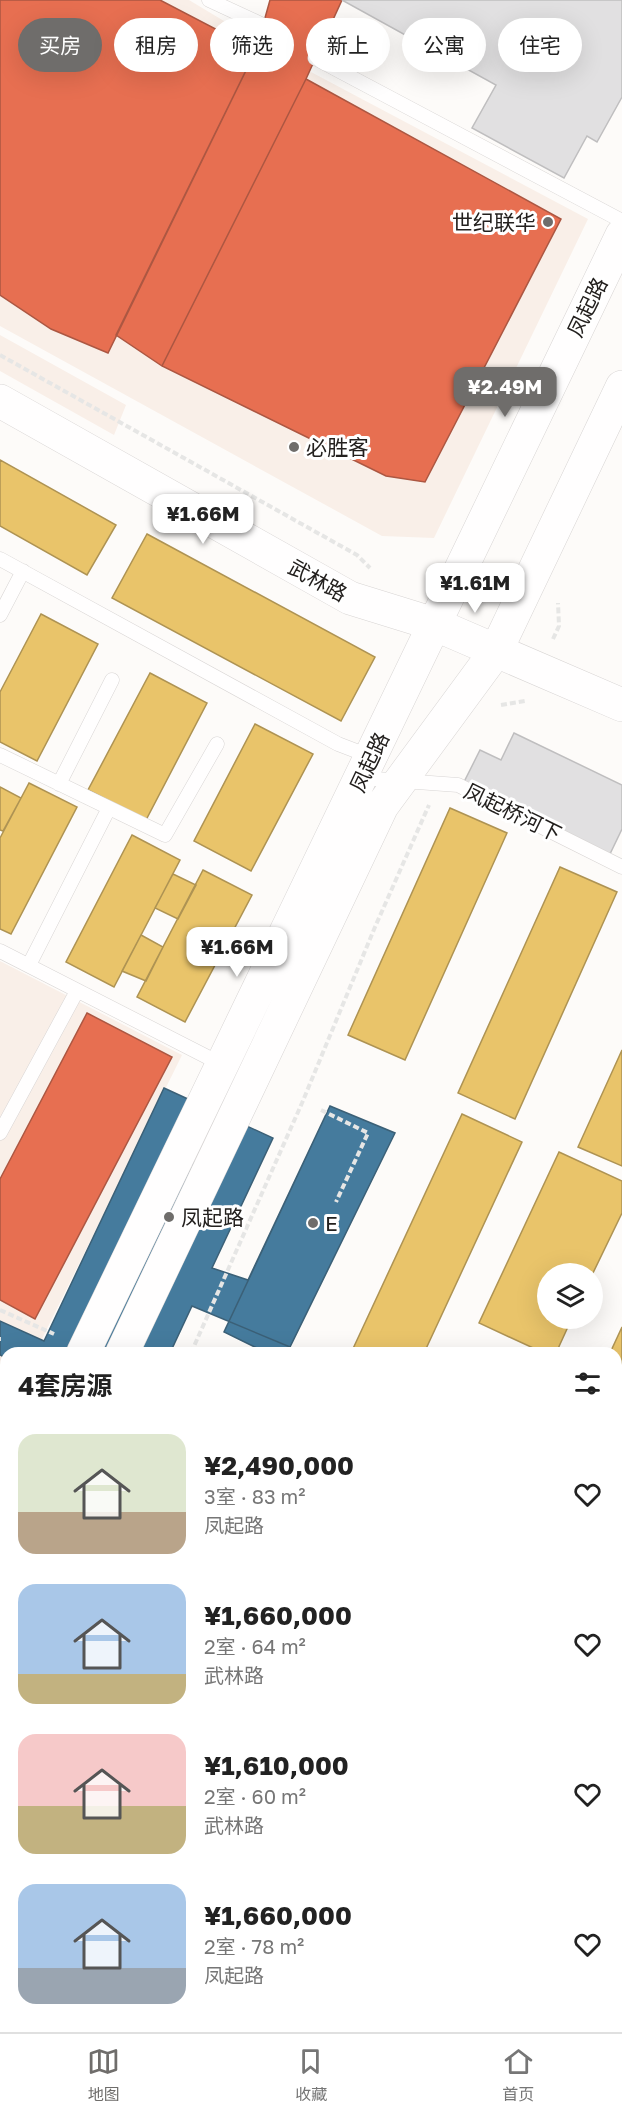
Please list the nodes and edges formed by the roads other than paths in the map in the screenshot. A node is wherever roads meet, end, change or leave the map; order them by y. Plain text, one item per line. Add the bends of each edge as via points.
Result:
1 (209, 0) edge
2 (248, 18) edge
3 (341, 72) edge
4 (622, 221) edge
5 (622, 235) edge
6 (622, 387) edge
7 (0, 401) edge
8 (614, 421) edge
9 (0, 559) edge
10 (23, 571) junction
11 (0, 615) edge
12 (434, 624) junction
13 (496, 651) junction
14 (112, 680) dead end
15 (622, 705) edge
16 (217, 744) dead end
17 (0, 755) edge
18 (367, 768) junction
19 (400, 781) junction
20 (59, 784) junction
21 (109, 808) junction
22 (622, 867) edge
23 (0, 952) edge
24 (29, 965) junction
25 (77, 991) junction
26 (223, 1065) junction
27 (0, 1132) edge
28 (86, 1347) edge
29 (125, 1347) edge

1 - 2 lane
3 - 4 lane
5 - 12 main road, 凤起路
6 - 8 main road
7 - 12 main road, 武林路 via 350,598
8 - 13 main road
9 - 10 lane, 凤起桥河下
10 - 11 lane
10 - 18 lane, 凤起桥河下 via 338,744
12 - 13 main road, 武林路
12 - 18 main road, 凤起路
13 - 15 main road, 武林路
13 - 19 main road
14 - 20 lane
16 - 21 lane via 165,835
17 - 20 lane
18 - 19 lane, 凤起桥河下
18 - 26 main road, 凤起路
19 - 22 lane, 凤起桥河下 via 458,785
19 - 29 main road via 382,806
20 - 21 lane
21 - 24 lane
23 - 24 lane
24 - 25 lane
25 - 26 lane
25 - 27 lane
26 - 28 main road, 凤起路

